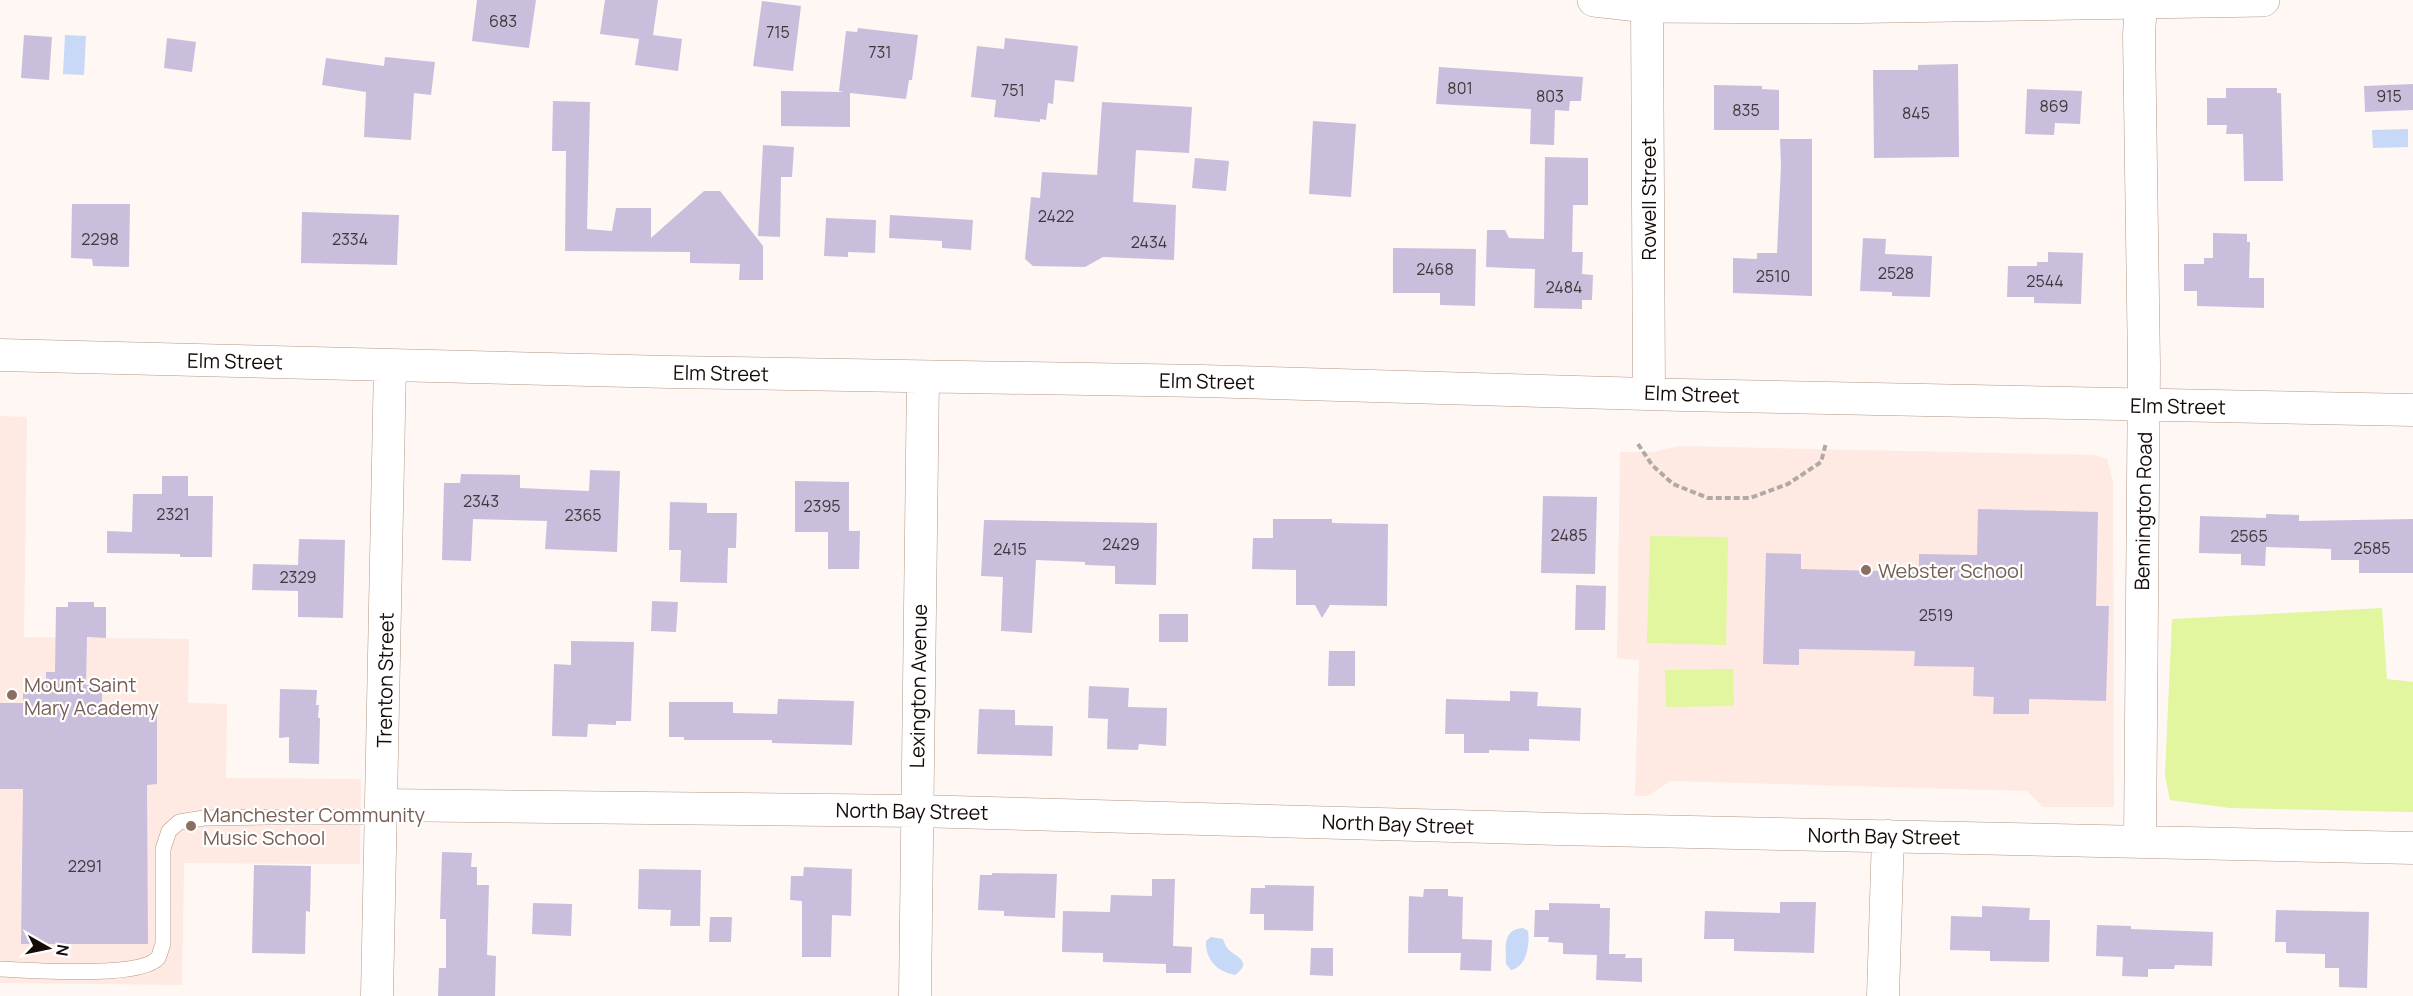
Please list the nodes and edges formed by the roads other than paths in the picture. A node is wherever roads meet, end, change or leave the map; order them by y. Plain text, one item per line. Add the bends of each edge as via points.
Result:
1 (1594, 0) edge
2 (2264, 0) edge
3 (2156, 1) edge
4 (1647, 6) junction
5 (0, 355) edge
6 (390, 365) junction
7 (923, 377) junction
8 (1649, 393) junction
9 (2144, 405) junction
10 (2413, 410) edge
11 (382, 811) junction
12 (916, 811) junction
13 (1888, 837) junction
14 (2140, 841) junction
15 (2413, 848) edge
16 (0, 969) edge
17 (377, 996) edge
18 (915, 996) edge
19 (1883, 996) edge

1 - 4 street
2 - 3 street
3 - 4 street
3 - 9 street, Bennington Road via 2139,34
4 - 8 street, Rowell Street
5 - 6 street, Elm Street
6 - 7 street, Elm Street
6 - 11 street, Trenton Street
7 - 8 street, Elm Street
7 - 12 street, Lexington Avenue
8 - 9 street, Elm Street
9 - 10 street, Elm Street
9 - 14 street, Bennington Road
11 - 12 street, North Bay Street
11 - 16 lane via 179,822 169,831 164,849 163,944 158,958 142,967 117,971
11 - 17 street, Trenton Street
12 - 13 street, North Bay Street
12 - 18 street, Lexington Avenue
13 - 14 street, North Bay Street
13 - 19 street
14 - 15 street, North Bay Street

